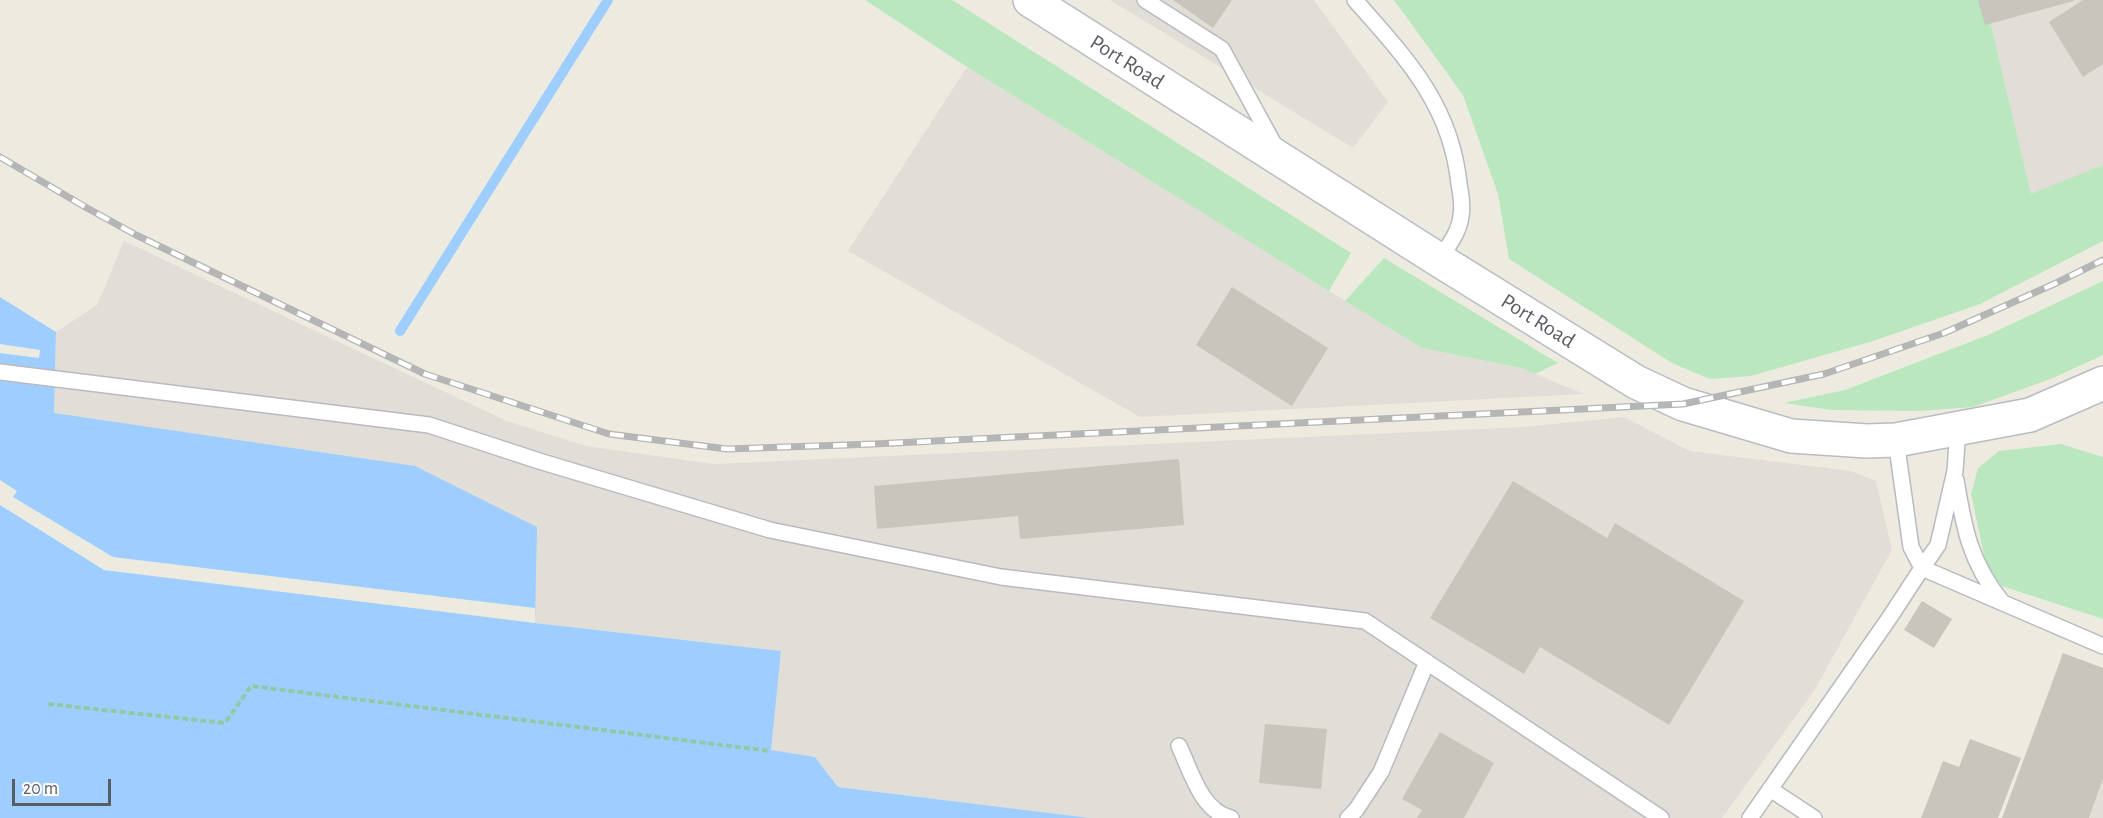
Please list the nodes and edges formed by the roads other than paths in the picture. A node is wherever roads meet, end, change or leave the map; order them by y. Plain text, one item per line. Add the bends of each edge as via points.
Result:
1 (1030, 0) edge
2 (1145, 0) edge
3 (1355, 0) edge
4 (1284, 162) junction
5 (1439, 260) junction
6 (0, 372) edge
7 (2103, 383) edge
8 (1958, 428) junction
9 (1896, 440) junction
10 (1955, 471) junction
11 (1922, 568) junction
12 (2003, 603) junction
13 (2103, 646) edge
14 (1427, 662) junction
15 (1179, 746) dead end
16 (1770, 789) junction
17 (1231, 818) edge
18 (1348, 818) edge
19 (1661, 818) edge
20 (1750, 818) edge
21 (1814, 818) edge

1 - 4 main road, Port Road
2 - 4 lane via 1222,49
3 - 5 lane via 1422,80 1450,139 1458,169 1462,215 1457,232
4 - 5 main road, Port Road
5 - 9 main road, Port Road via 1636,382 1683,404 1791,436
6 - 14 lane via 429,425 770,530 1001,577 1365,621
7 - 8 main road, Port Road via 2030,415
8 - 9 main road, Port Road
8 - 10 lane
9 - 11 lane via 1911,547
10 - 11 lane via 1938,545
10 - 12 lane via 1965,532 1978,566
11 - 12 lane
11 - 16 lane
12 - 13 lane
14 - 18 lane via 1381,772
14 - 19 lane
15 - 17 lane via 1209,806
16 - 20 lane
16 - 21 lane

